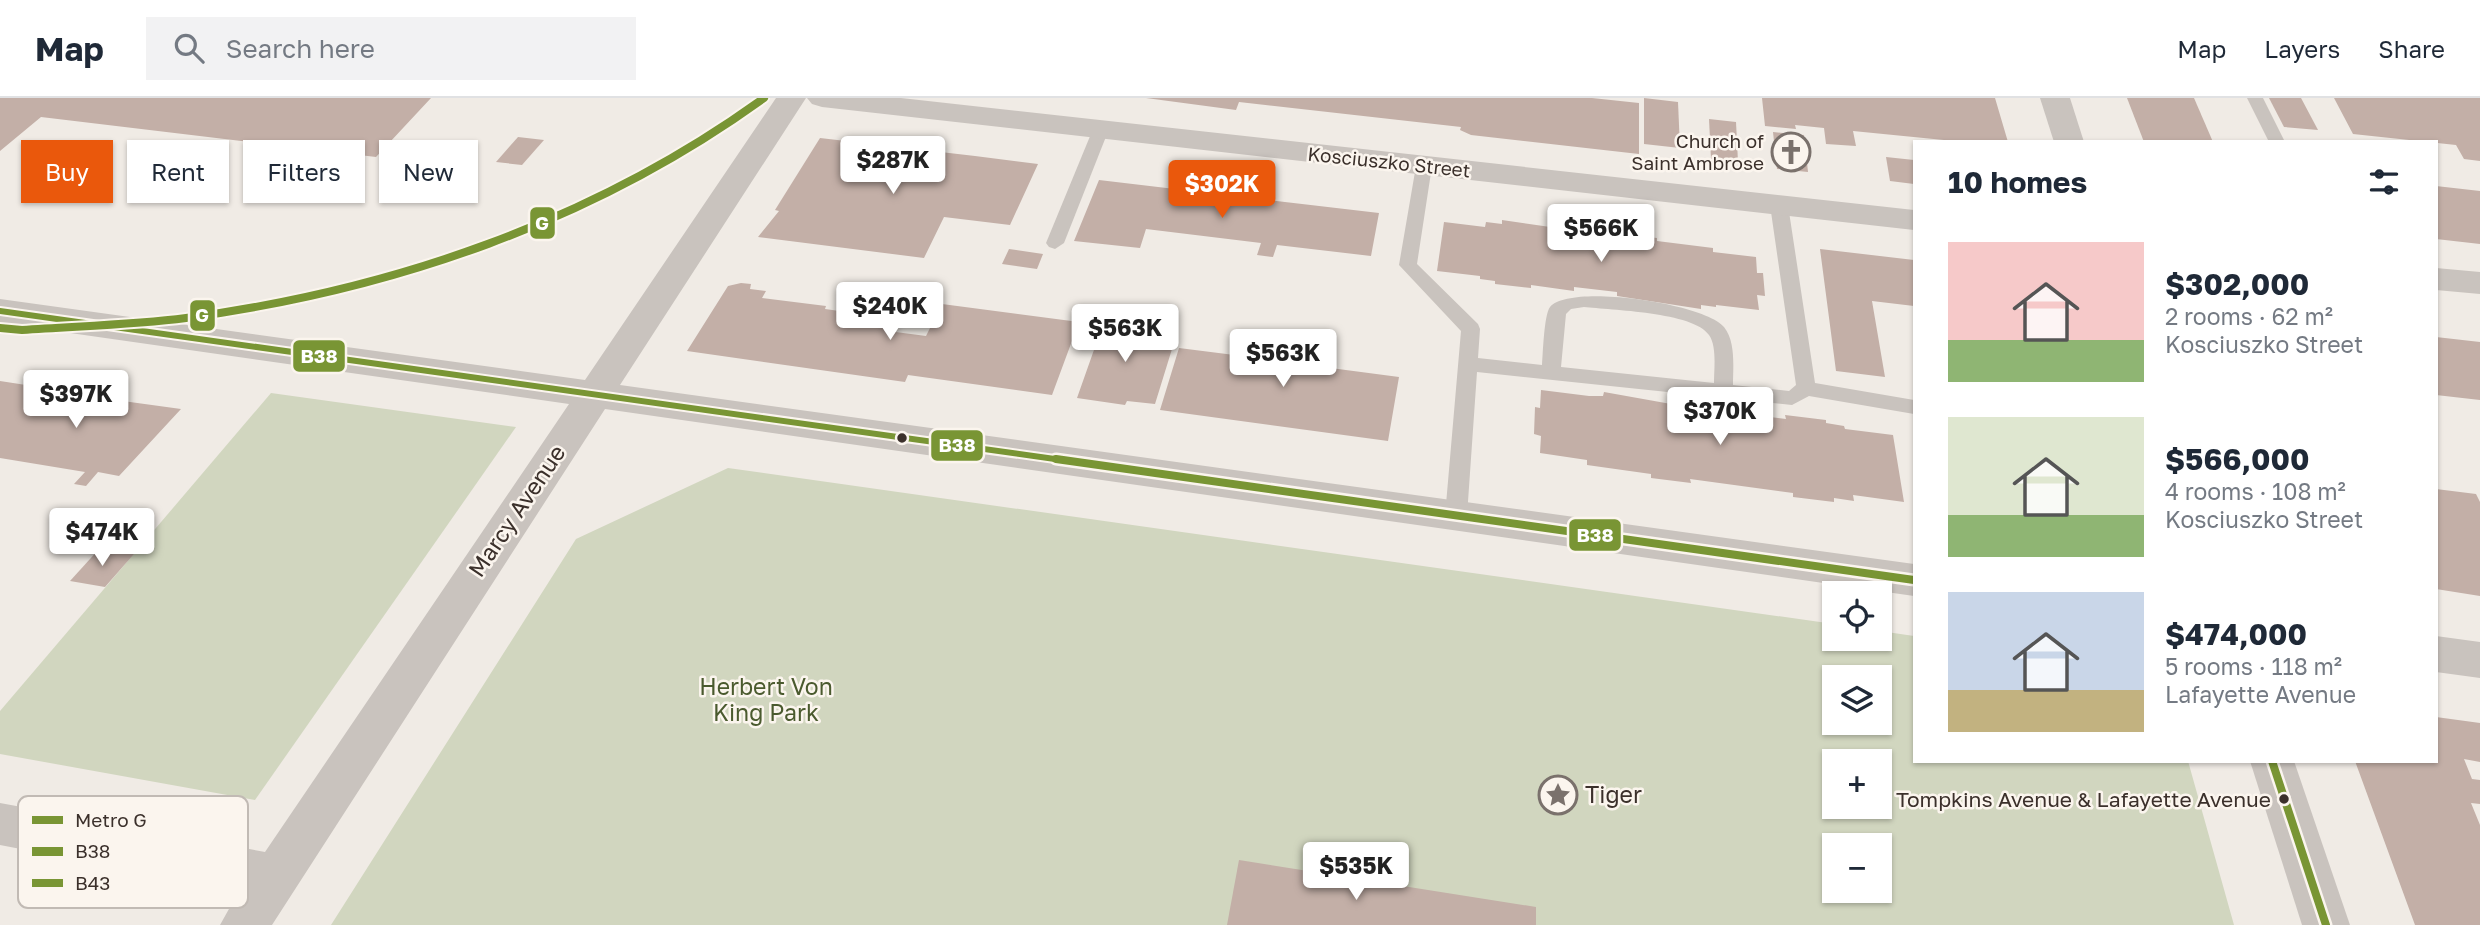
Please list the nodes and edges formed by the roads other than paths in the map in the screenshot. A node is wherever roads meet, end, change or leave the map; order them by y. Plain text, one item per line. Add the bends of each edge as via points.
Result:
1 (791, 98) edge
2 (821, 98) edge
3 (2055, 98) edge
4 (2255, 98) edge
5 (1101, 129) junction
6 (2068, 140) edge
7 (2276, 140) edge
8 (1424, 166) junction
9 (1779, 205) junction
10 (1913, 220) edge
11 (1055, 243) dead end
12 (2438, 279) edge
13 (2480, 284) edge
14 (0, 311) edge
15 (1468, 364) junction
16 (1551, 373) junction
17 (1806, 388) junction
18 (1724, 391) junction
19 (595, 394) junction
20 (1913, 407) edge
21 (1456, 516) junction
22 (1913, 580) edge
23 (2438, 654) edge
24 (2480, 660) edge
25 (2273, 763) edge
26 (0, 824) edge
27 (18, 827) edge
28 (248, 871) edge
29 (276, 876) junction
30 (244, 925) edge
31 (2326, 925) edge

1 - 19 street, Marcy Avenue
2 - 5 street, Kosciuszko Street
3 - 6 street
4 - 7 lane
5 - 8 street, Kosciuszko Street
5 - 11 lane
8 - 9 street, Kosciuszko Street
8 - 15 lane via 1408,265 1471,330
9 - 10 street, Kosciuszko Street
9 - 17 lane
12 - 13 street
14 - 19 street
15 - 16 lane
15 - 21 lane
16 - 18 lane
16 - 18 lane via 1557,311 1584,301 1695,316 1713,324 1720,335
17 - 18 lane via 1792,398
17 - 20 lane
19 - 21 street
19 - 29 street, Marcy Avenue
21 - 22 street
23 - 24 street
25 - 31 street
26 - 27 street
28 - 29 street
29 - 30 street, Marcy Avenue

